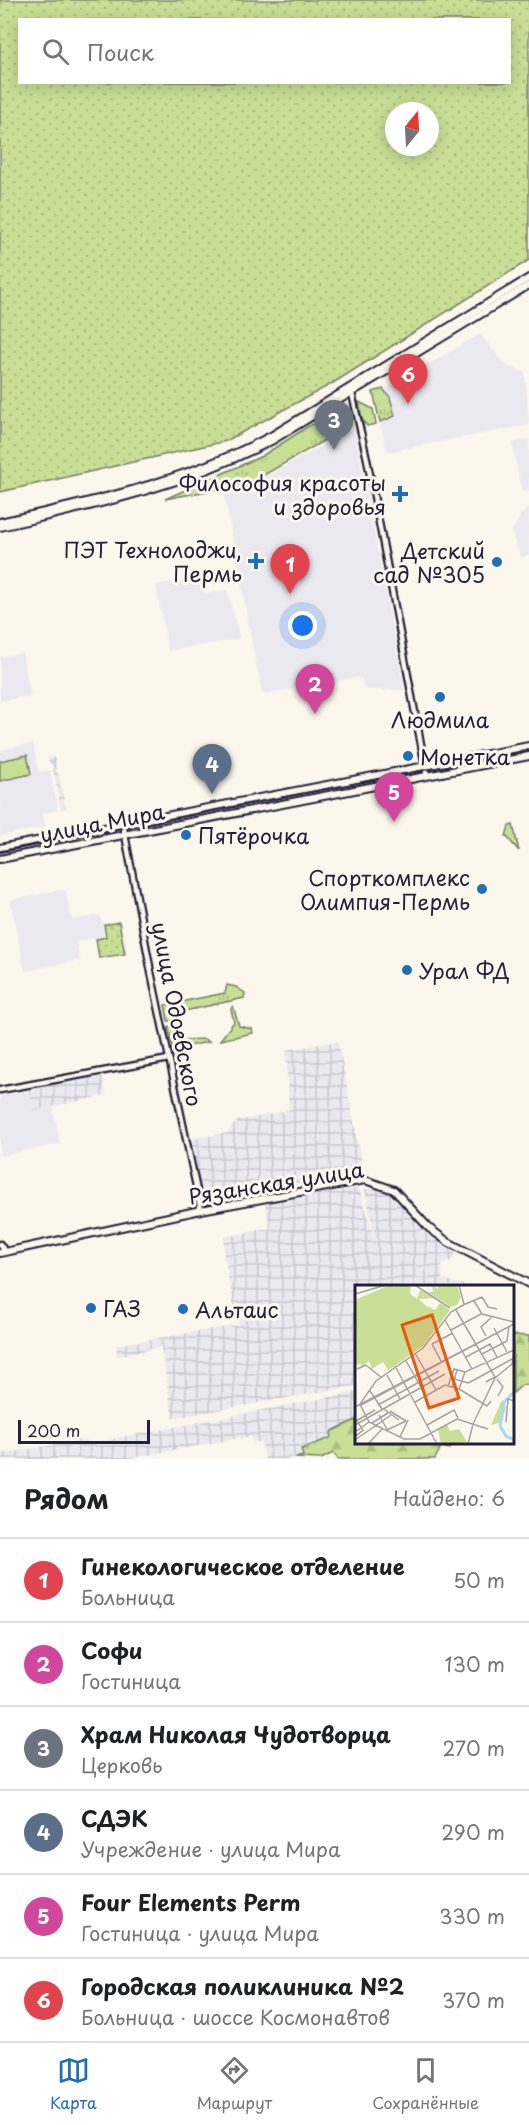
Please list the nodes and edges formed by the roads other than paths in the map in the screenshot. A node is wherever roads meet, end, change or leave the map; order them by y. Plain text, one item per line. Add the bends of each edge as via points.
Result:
1 (529, 278) edge
2 (529, 285) edge
3 (351, 390) junction
4 (0, 522) edge
5 (0, 527) edge
6 (529, 746) edge
7 (529, 756) edge
8 (425, 766) junction
9 (427, 776) junction
10 (123, 824) junction
11 (125, 834) junction
12 (0, 848) edge
13 (0, 859) edge
14 (169, 1059) junction
15 (0, 1090) edge
16 (201, 1210) junction
17 (0, 1244) edge
18 (3, 1253) edge
19 (529, 1284) edge

1 - 3 main road
2 - 3 main road
3 - 4 main road via 271,436 206,467 105,499
3 - 5 main road via 273,440 207,472 142,494
3 - 8 street
6 - 8 main road, улица Мира
7 - 9 main road, улица Мира
8 - 9 street
8 - 10 main road, улица Мира
9 - 11 main road, улица Мира
10 - 11 street, улица Одоевского
10 - 12 main road, улица Мира
11 - 13 main road, улица Мира
11 - 14 street, улица Одоевского
14 - 15 street
14 - 16 street, улица Одоевского
16 - 18 main road, Рязанская улица
16 - 19 main road, Рязанская улица via 365,1180 375,1182 394,1190 429,1228 448,1242
17 - 18 street

